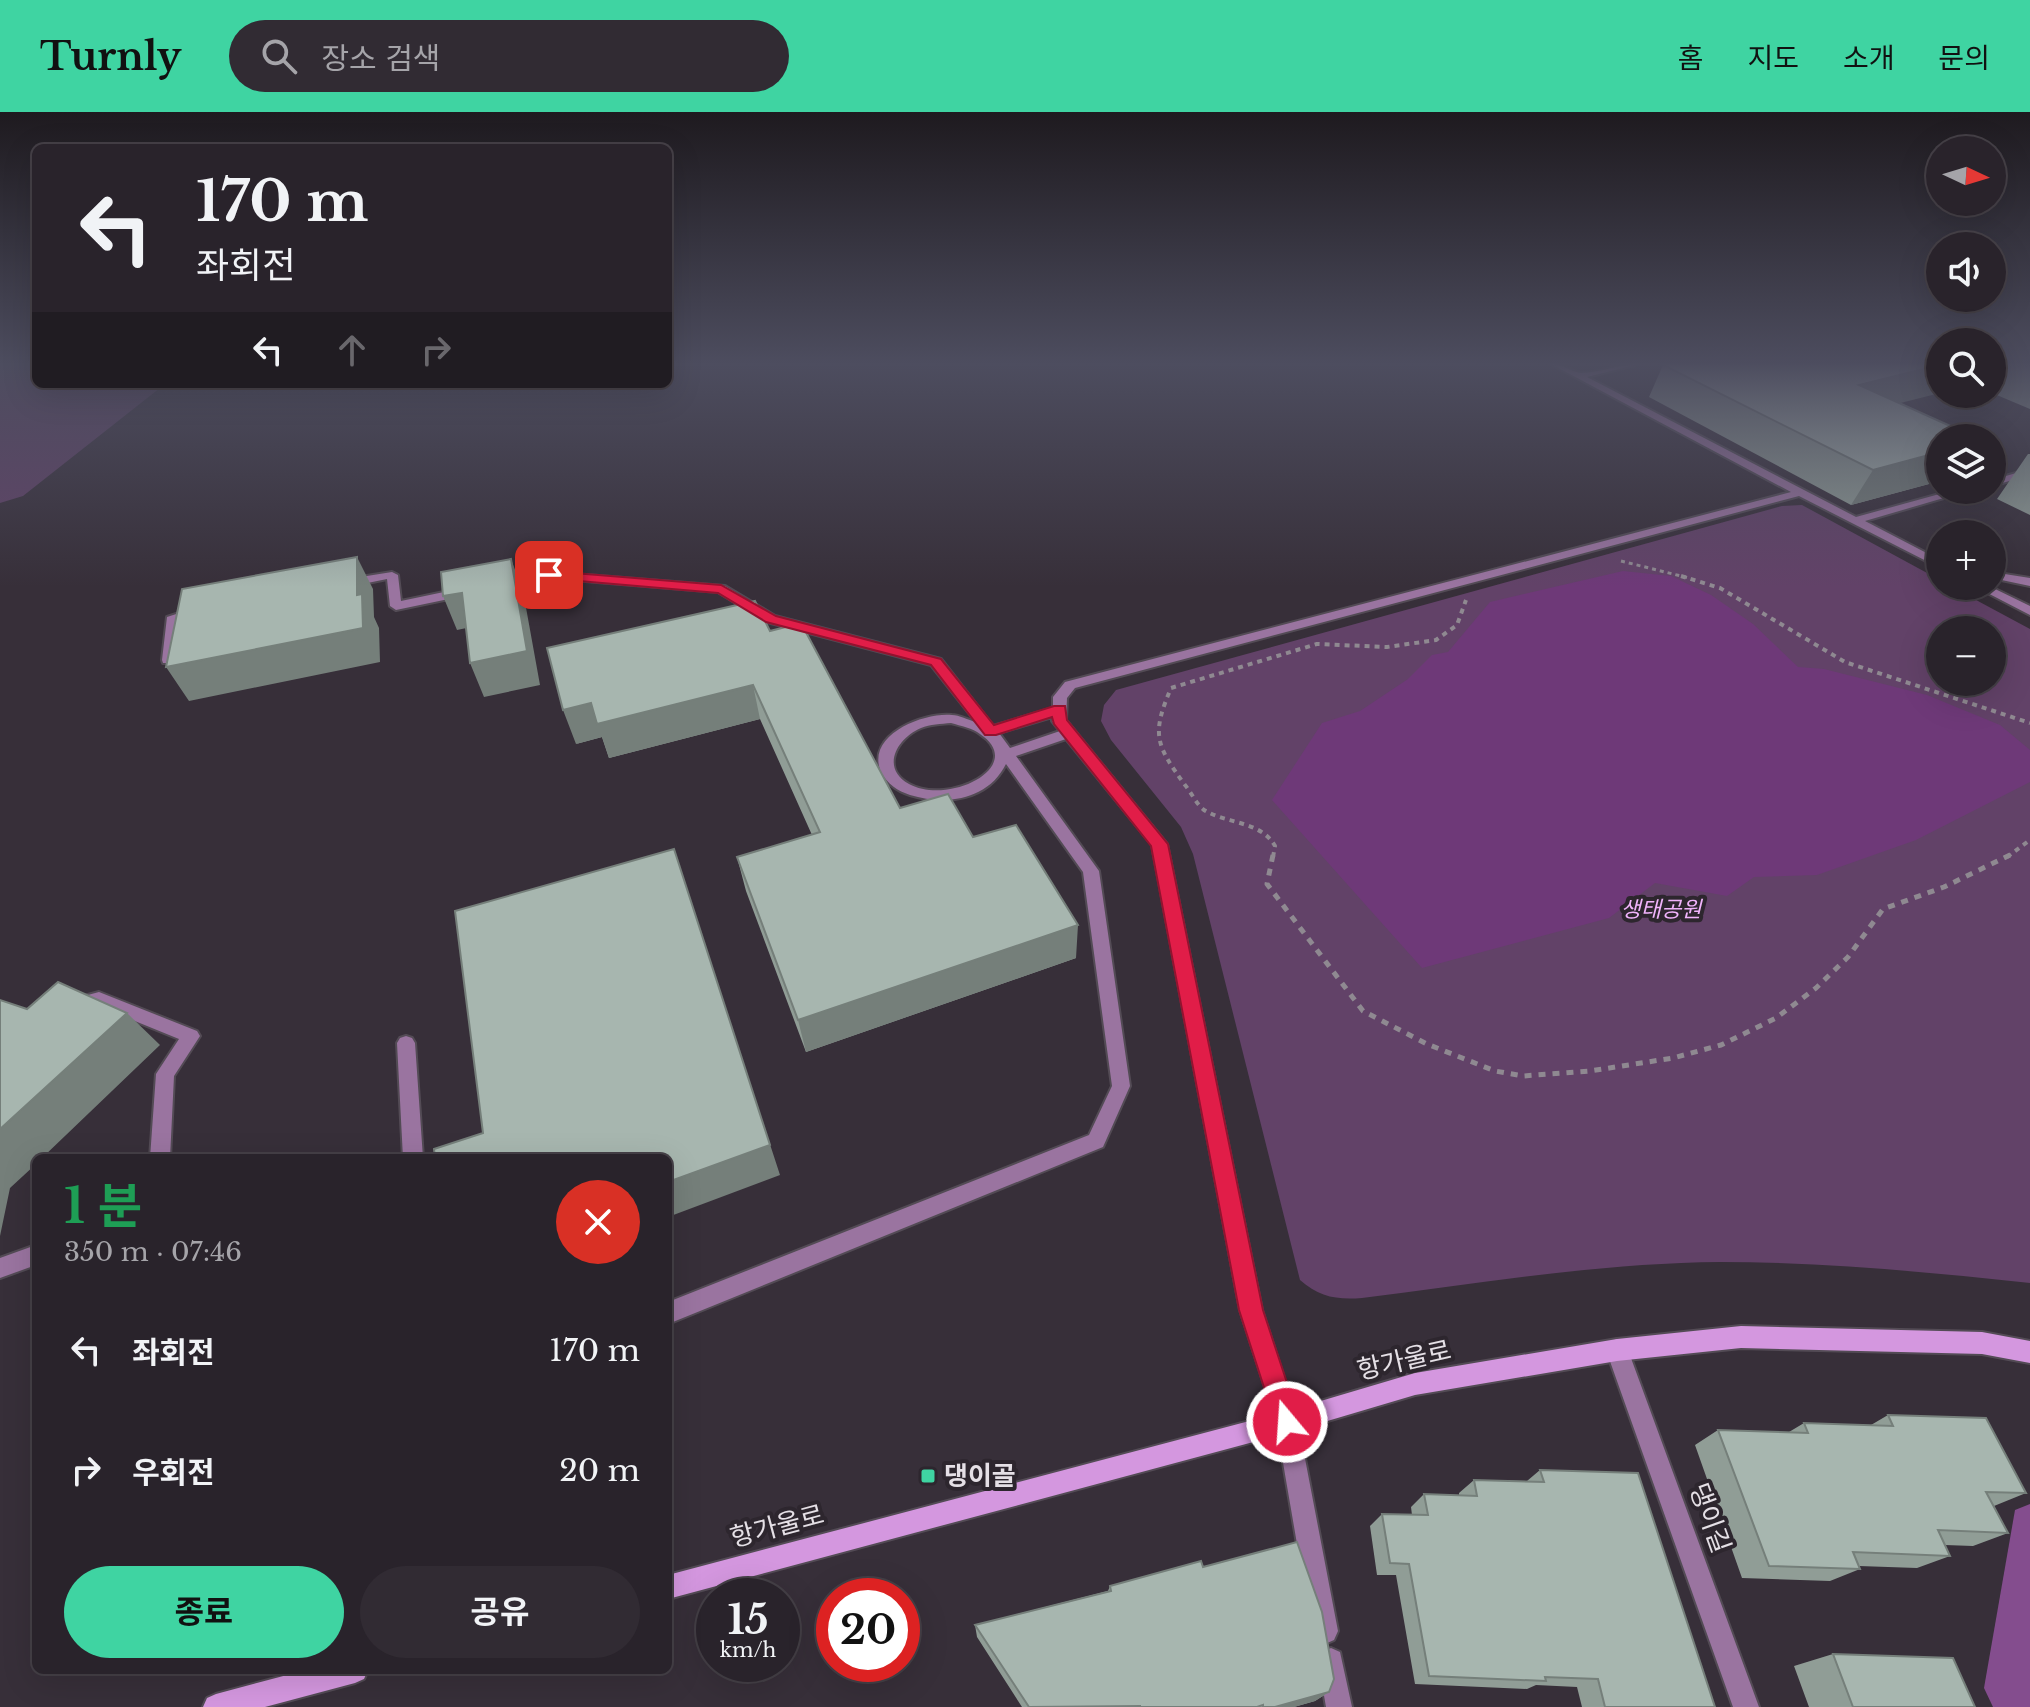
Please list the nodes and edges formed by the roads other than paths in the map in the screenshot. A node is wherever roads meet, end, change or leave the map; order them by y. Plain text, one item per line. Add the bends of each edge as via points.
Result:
1 (1695, 438) edge
2 (2030, 472) edge
3 (2006, 479) edge
4 (1798, 493) junction
5 (1926, 501) edge
6 (1854, 521) junction
7 (1926, 557) edge
8 (2006, 578) edge
9 (2030, 582) edge
10 (330, 587) edge
11 (2006, 600) edge
12 (204, 611) edge
13 (2030, 612) edge
14 (168, 660) edge
15 (1060, 710) junction
16 (1069, 733) junction
17 (993, 735) junction
18 (1007, 754) junction
19 (56, 1010) edge
20 (406, 1043) dead end
21 (160, 1154) edge
22 (413, 1154) edge
23 (32, 1256) edge
24 (0, 1268) edge
25 (672, 1311) edge
26 (1617, 1350) junction
27 (2030, 1352) edge
28 (1287, 1422) junction
29 (672, 1586) edge
30 (340, 1674) edge
31 (216, 1707) edge
32 (1339, 1707) edge
33 (1746, 1707) edge

1 - 4 street
2 - 3 street
4 - 6 street
4 - 15 street via 1070,685 1060,697
5 - 6 street
6 - 7 street
8 - 9 street
10 - 17 street via 392,575 396,606 549,575 721,589 771,619 936,662
11 - 13 street
12 - 14 street via 173,617
15 - 16 street via 1059,721
15 - 17 street
16 - 18 street
16 - 28 street via 1159,844 1251,1310
17 - 17 street via 970,722 916,724 890,743 886,767 906,789 944,796 964,793 982,786 1002,763
17 - 18 street
18 - 25 street via 1091,871 1121,1086 1096,1141
19 - 21 street via 99,999 191,1036 165,1074
20 - 22 street
23 - 24 street
26 - 27 main road, 항가울로 via 1741,1337 1982,1343
26 - 28 main road, 항가울로 via 1415,1384
26 - 33 street, 댕이길
28 - 29 main road, 항가울로
28 - 32 street
30 - 31 main road

